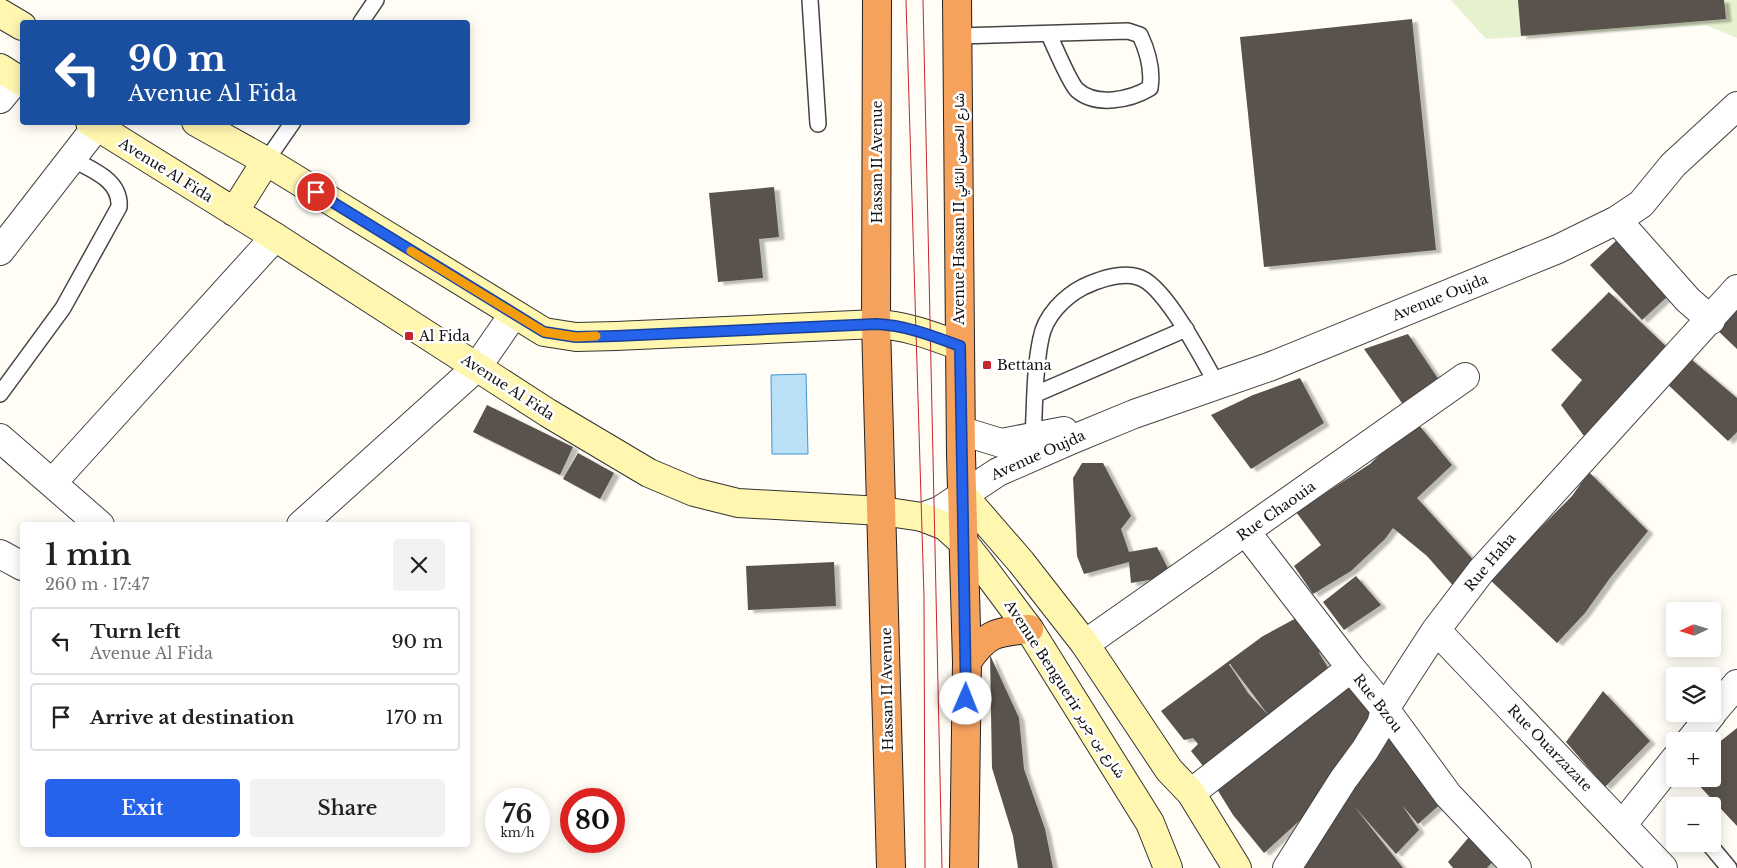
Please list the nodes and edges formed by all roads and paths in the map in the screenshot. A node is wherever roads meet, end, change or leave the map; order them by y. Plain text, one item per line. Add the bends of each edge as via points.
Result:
1 (376, 0) edge
2 (810, 0) edge
3 (877, 0) edge
4 (957, 0) edge
5 (0, 13) edge
6 (362, 20) edge
7 (20, 25) edge
8 (1049, 35) junction
9 (959, 36) junction
10 (13, 76) edge
11 (0, 100) edge
12 (1737, 106) edge
13 (818, 124) dead end
14 (93, 125) edge
15 (96, 125) edge
16 (201, 125) edge
17 (291, 125) edge
18 (72, 158) junction
19 (266, 161) junction
20 (234, 212) junction
21 (1617, 220) junction
22 (275, 237) junction
23 (0, 251) edge
24 (1737, 289) edge
25 (514, 315) junction
26 (1711, 320) junction
27 (876, 324) junction
28 (1186, 329) junction
29 (960, 346) junction
30 (477, 367) junction
31 (1466, 376) dead end
32 (1218, 386) junction
33 (0, 394) edge
34 (1036, 394) junction
35 (1105, 426) junction
36 (962, 431) junction
37 (1033, 437) junction
38 (0, 438) edge
39 (53, 482) junction
40 (962, 494) junction
41 (882, 511) junction
42 (922, 517) junction
43 (97, 522) edge
44 (304, 522) edge
45 (1246, 532) junction
46 (963, 542) junction
47 (0, 554) edge
48 (20, 565) edge
49 (1029, 629) junction
50 (1436, 630) junction
51 (1085, 644) junction
52 (967, 662) junction
53 (1351, 668) junction
54 (1724, 705) edge
55 (1385, 709) junction
56 (1698, 732) edge
57 (1666, 770) edge
58 (1191, 793) junction
59 (1623, 824) junction
60 (1716, 852) edge
61 (891, 868) edge
62 (964, 868) edge
63 (1168, 868) edge
64 (1237, 868) edge
65 (1287, 868) edge
66 (1517, 868) edge
67 (1663, 868) edge
68 (1729, 868) edge

1 - 6 lane
2 - 13 lane
3 - 27 highway, Hassan II Avenue
4 - 9 highway, Avenue Hassan II شارع الحسن الثاني
5 - 7 main road
8 - 8 lane via 1128,32 1140,35 1152,73 1150,88 1136,96 1090,98 1076,89
8 - 9 lane
9 - 29 highway, Avenue Hassan II شارع الحسن الثاني
10 - 11 street
12 - 21 street, Avenue Oujda via 1673,165 1641,204
14 - 18 street
15 - 20 main road, Avenue Al Fida
16 - 19 main road
17 - 19 lane
18 - 23 street
18 - 33 lane via 113,185 119,207 63,308
19 - 20 main road
19 - 25 main road
20 - 22 main road, Avenue Al Fida
21 - 26 street via 1688,300
21 - 32 street, Avenue Oujda via 1549,253
22 - 30 main road, Avenue Al Fida
22 - 39 street
24 - 26 street, Rue Haha
25 - 27 main road via 544,332 576,337
25 - 30 street
26 - 50 street, Rue Haha via 1481,571
27 - 29 main road via 891,324
27 - 41 highway
28 - 32 lane
28 - 34 lane
28 - 34 lane via 1156,289 1139,277 1117,276 1089,284 1069,295 1049,317 1041,337
29 - 36 highway, Avenue Hassan II شارع الحسن الثاني
30 - 41 main road, Avenue Al Fida via 649,473 694,492 738,503
30 - 44 street
31 - 45 street, Rue Chaouia
32 - 35 street, Avenue Oujda
34 - 37 lane
35 - 37 street, Avenue Oujda via 1048,432
35 - 40 street, Avenue Oujda via 998,472
36 - 37 street, Avenue Oujda via 1001,443
36 - 40 highway, Avenue Hassan II شارع الحسن الثاني
38 - 39 street
39 - 43 street
40 - 42 street, Avenue Oujda via 939,511
40 - 46 highway, Avenue Hassan II شارع الحسن الثاني
40 - 51 main road via 1021,562
41 - 42 main road, Avenue Benguerir شارع بن جرير
41 - 61 highway, Hassan II Avenue
42 - 46 main road, Avenue Benguerir شارع بن جرير via 945,526
45 - 51 street, Rue Chaouia
45 - 53 street, Rue Bzou
46 - 49 main road, Avenue Benguerir شارع بن جرير
46 - 52 highway, Avenue Hassan II شارع الحسن الثاني
47 - 48 street
49 - 52 highway via 1002,631 988,636
49 - 63 main road, Avenue Benguerir شارع بن جرير via 1150,823
50 - 55 street, Rue Haha
50 - 59 street, Rue Ouarzazate
51 - 58 main road via 1169,770
52 - 62 highway, Avenue Hassan II شارع الحسن الثاني
53 - 55 street, Rue Bzou
53 - 58 street
54 - 56 street
55 - 65 street, Rue Haha via 1381,724 1365,750 1342,780
55 - 66 street, Rue Bzou via 1448,795
57 - 59 street
58 - 64 main road
59 - 67 street, Rue Ouarzazate
60 - 68 lane

